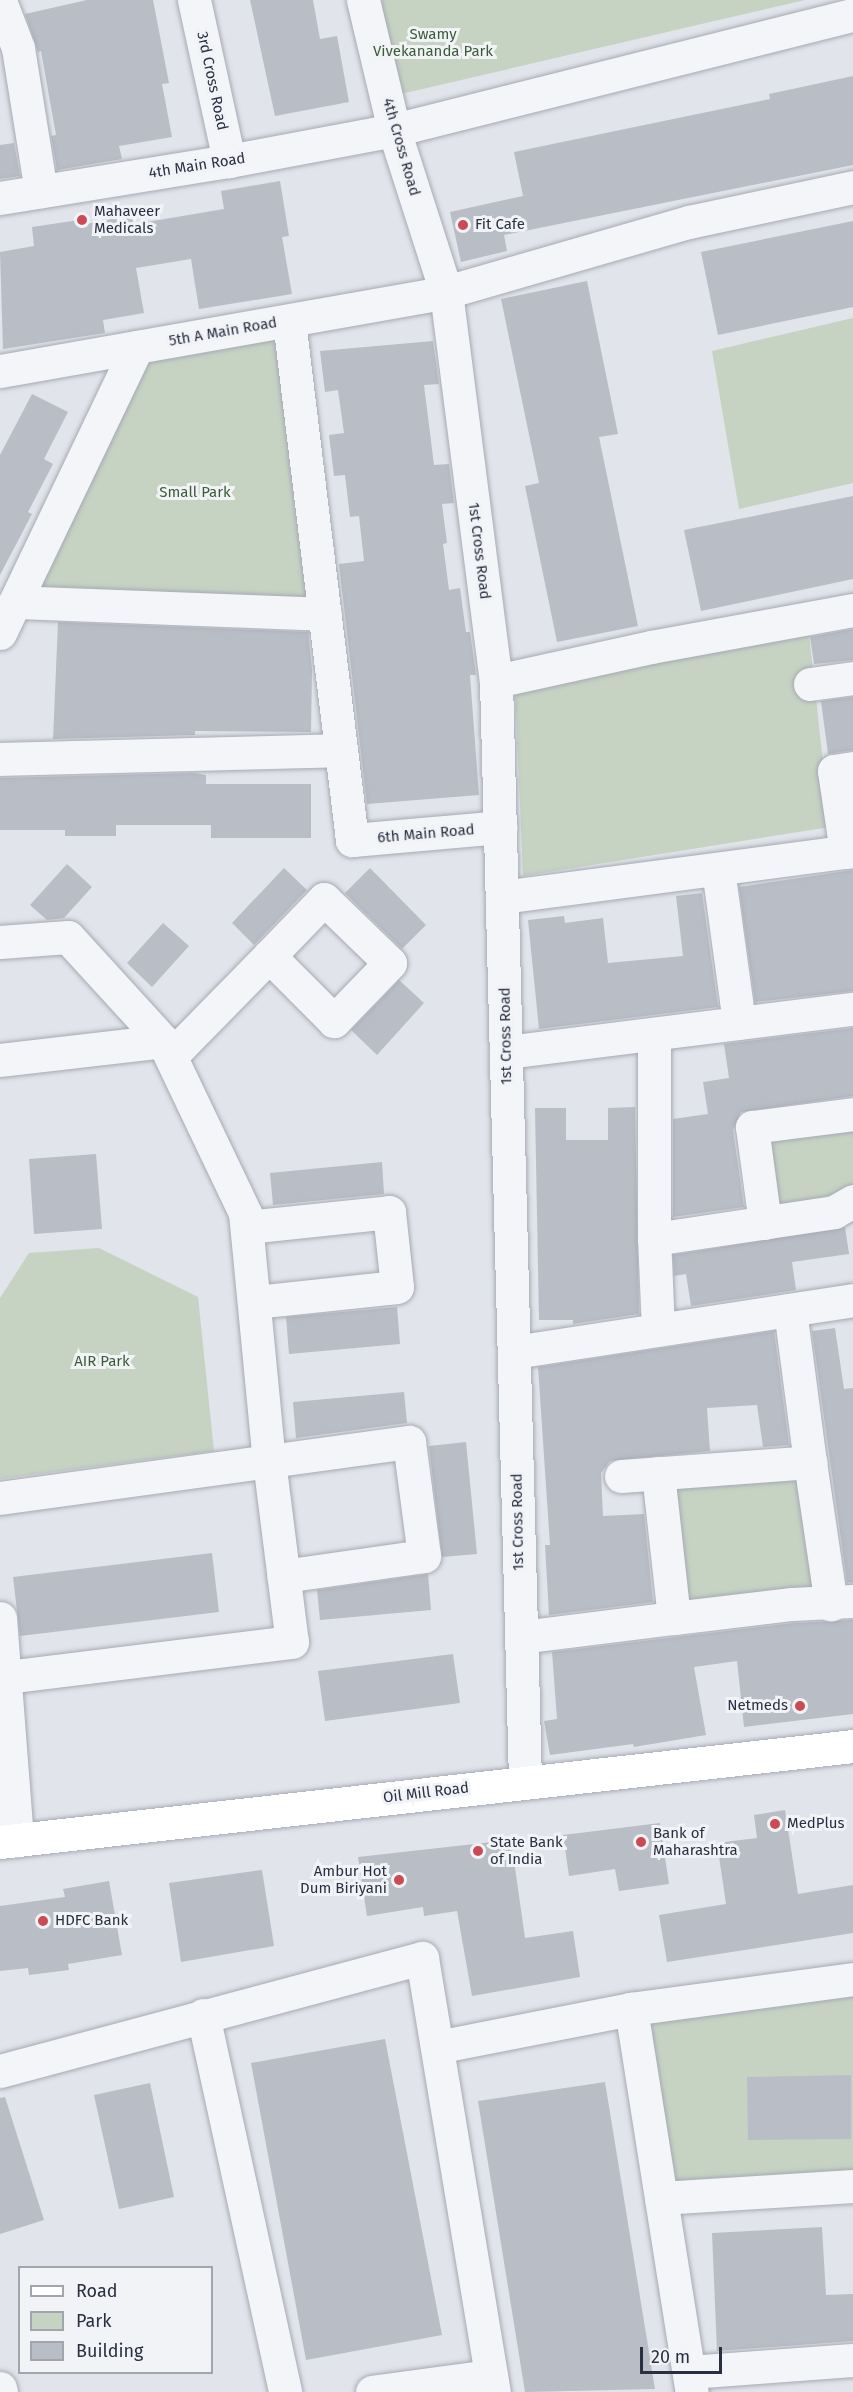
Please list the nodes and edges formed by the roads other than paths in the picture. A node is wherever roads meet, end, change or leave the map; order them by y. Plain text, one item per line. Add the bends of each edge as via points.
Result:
1 (194, 0) edge
2 (363, 0) edge
3 (0, 1) edge
4 (853, 15) edge
5 (394, 130) junction
6 (229, 161) junction
7 (853, 187) edge
8 (40, 192) junction
9 (0, 198) edge
10 (446, 292) junction
11 (289, 321) junction
12 (136, 347) junction
13 (0, 371) edge
14 (15, 602) junction
15 (853, 610) edge
16 (324, 614) junction
17 (0, 633) edge
18 (853, 678) edge
19 (496, 681) junction
20 (810, 684) dead end
21 (341, 750) junction
22 (0, 759) edge
23 (853, 768) edge
24 (500, 827) junction
25 (849, 852) edge
26 (718, 869) junction
27 (502, 897) junction
28 (0, 942) edge
29 (269, 956) dead end
30 (853, 1009) edge
31 (739, 1023) junction
32 (654, 1034) junction
33 (167, 1049) junction
34 (506, 1052) junction
35 (0, 1060) edge
36 (853, 1114) edge
37 (853, 1201) edge
38 (765, 1223) junction
39 (247, 1227) junction
40 (654, 1239) junction
41 (853, 1300) edge
42 (254, 1302) junction
43 (790, 1310) junction
44 (658, 1329) junction
45 (514, 1352) junction
46 (269, 1461) junction
47 (810, 1462) junction
48 (658, 1473) junction
49 (621, 1476) dead end
50 (0, 1498) edge
51 (283, 1576) junction
52 (842, 1603) edge
53 (674, 1618) junction
54 (0, 1627) edge
55 (521, 1637) junction
56 (5, 1677) junction
57 (4, 1733) edge
58 (853, 1746) edge
59 (525, 1782) junction
60 (9, 1841) edge
61 (853, 1979) edge
62 (631, 2008) junction
63 (203, 2016) junction
64 (437, 2047) junction
65 (0, 2071) edge
66 (853, 2186) edge
67 (661, 2198) junction
68 (853, 2360) edge
69 (691, 2382) edge
70 (493, 2384) edge
71 (285, 2392) edge
72 (372, 2392) edge

1 - 6 street, 3rd Cross Road
2 - 5 street, 4th Cross Road
3 - 8 street via 18,48
4 - 5 street, 4th Main Road
5 - 6 street, 4th Main Road
5 - 10 street, 4th Cross Road
6 - 8 street, 4th Main Road
7 - 10 street, 5th A Main Road via 689,222
8 - 9 street, 4th Main Road
10 - 11 street, 5th A Main Road
10 - 19 street, 1st Cross Road
11 - 12 street, 5th A Main Road
11 - 16 street
12 - 13 street, 5th A Main Road
12 - 14 street
14 - 16 street
14 - 17 street
15 - 19 street via 651,647
16 - 21 street
18 - 20 street
19 - 24 street, 1st Cross Road
21 - 22 street
21 - 24 street, 6th Main Road via 352,840
23 - 25 street via 834,771
24 - 27 street, 1st Cross Road
25 - 26 street
26 - 27 street
26 - 31 street
27 - 34 street, 1st Cross Road
28 - 33 street via 68,937
29 - 33 street
30 - 31 street
31 - 32 street
32 - 34 street
32 - 40 street
33 - 35 street
33 - 39 street via 245,1213
34 - 45 street, 1st Cross Road
36 - 38 street via 752,1127
37 - 38 street via 834,1212
38 - 40 street
39 - 42 street
39 - 42 street via 389,1212 397,1287
40 - 44 street
41 - 43 street
42 - 46 street
43 - 44 street
43 - 47 street
44 - 45 street
45 - 55 street, 1st Cross Road
46 - 50 street
46 - 51 street
46 - 51 street via 409,1442 424,1556
47 - 48 street
47 - 52 street
48 - 49 street
48 - 53 street
51 - 56 street via 292,1642
52 - 53 street via 792,1604
53 - 55 street
54 - 56 street
55 - 59 street, 1st Cross Road
56 - 57 street
57 - 60 street
58 - 59 main road, Oil Mill Road
59 - 60 main road, Oil Mill Road
61 - 62 street
62 - 64 street
62 - 67 street
63 - 64 street via 422,1958
63 - 65 street
63 - 71 street
64 - 70 street
66 - 67 street
67 - 69 street
68 - 69 street
70 - 72 street

